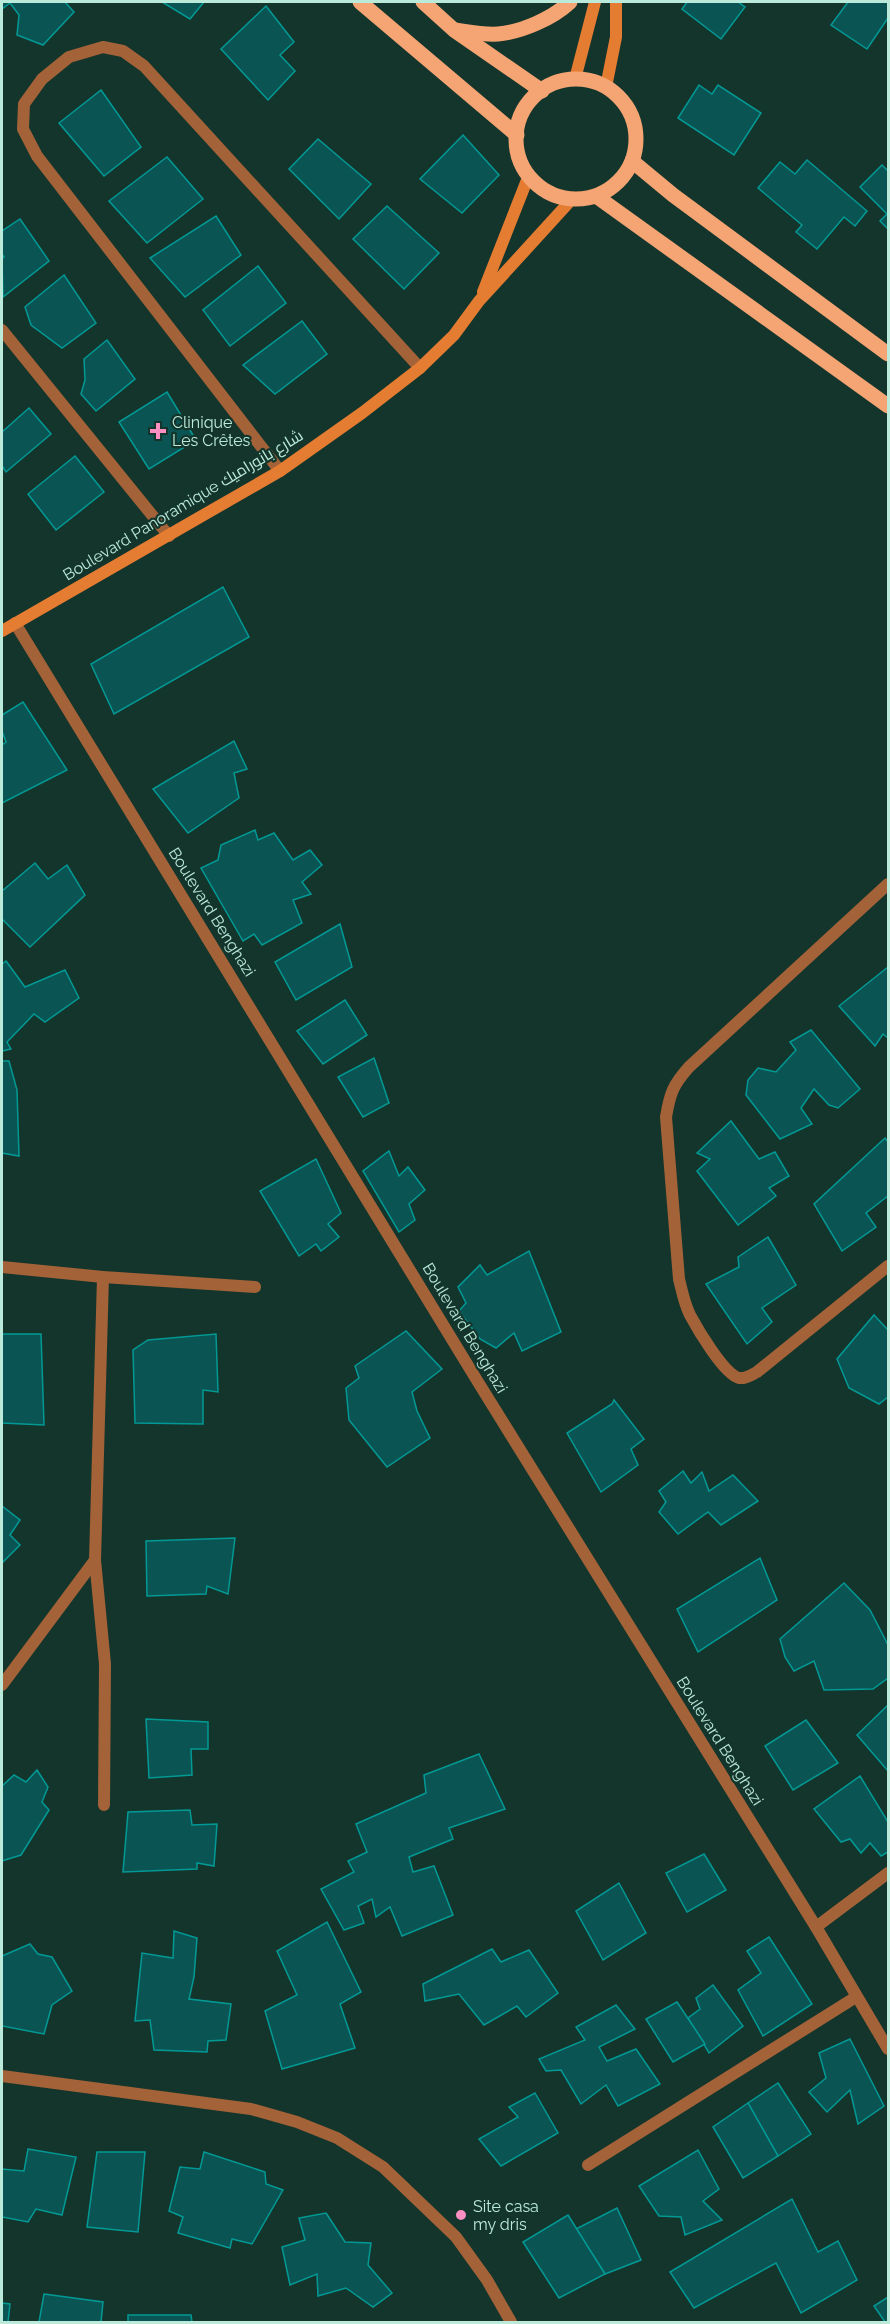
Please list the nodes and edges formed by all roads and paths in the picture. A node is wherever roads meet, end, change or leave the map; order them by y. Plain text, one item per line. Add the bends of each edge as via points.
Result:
1 (360, 2) edge
2 (423, 2) edge
3 (570, 2) edge
4 (596, 2) edge
5 (616, 2) edge
6 (454, 30) junction
7 (575, 79) junction
8 (606, 87) junction
9 (542, 91) junction
10 (517, 135) junction
11 (632, 161) junction
12 (529, 176) junction
13 (596, 196) junction
14 (572, 199) junction
15 (479, 301) junction
16 (2, 330) edge
17 (888, 354) edge
18 (420, 368) junction
19 (888, 406) edge
20 (280, 471) junction
21 (169, 536) junction
22 (15, 623) junction
23 (2, 631) edge
24 (888, 884) edge
25 (888, 1266) edge
26 (2, 1267) edge
27 (103, 1277) junction
28 (255, 1287) dead end
29 (95, 1560) junction
30 (2, 1685) edge
31 (104, 1805) dead end
32 (888, 1873) edge
33 (816, 1927) junction
34 (856, 1996) junction
35 (888, 2049) edge
36 (2, 2076) edge
37 (588, 2165) dead end
38 (511, 2322) edge

1 - 10 main road
2 - 6 main road
3 - 6 main road via 516,31 497,34
4 - 7 main road
5 - 8 main road via 616,37
6 - 9 main road
7 - 8 main road
7 - 9 main road
8 - 11 main road via 623,102 633,120 637,140
9 - 10 main road via 526,107
10 - 12 main road via 519,156
11 - 13 main road via 615,185
11 - 17 main road
12 - 14 main road via 548,192
12 - 15 main road, Boulevard Panoramique شارع بانوراميك
13 - 14 main road
13 - 19 main road
14 - 15 main road, Boulevard Panoramique شارع بانوراميك
15 - 18 main road, Boulevard Panoramique شارع بانوراميك via 454,335
16 - 21 street
18 - 20 main road, Boulevard Panoramique شارع بانوراميك
18 - 20 street via 144,66 123,51 103,46 69,57 42,79 24,104 23,129 37,156
20 - 21 main road, Boulevard Panoramique شارع بانوراميك
21 - 22 main road, Boulevard Panoramique شارع بانوراميك
22 - 23 main road, Boulevard Panoramique شارع بانوراميك
22 - 33 street, Boulevard Benghazi
24 - 25 street via 689,1067 675,1082 666,1117 683,1298 721,1363 738,1377 747,1378 757,1372
26 - 27 street
27 - 28 street
27 - 29 street
29 - 30 street
29 - 31 street via 105,1664
32 - 33 street
33 - 34 street, Boulevard Benghazi
34 - 35 street, Boulevard Benghazi
34 - 37 street
36 - 38 street via 251,2109 337,2138 383,2167 456,2237 488,2280

